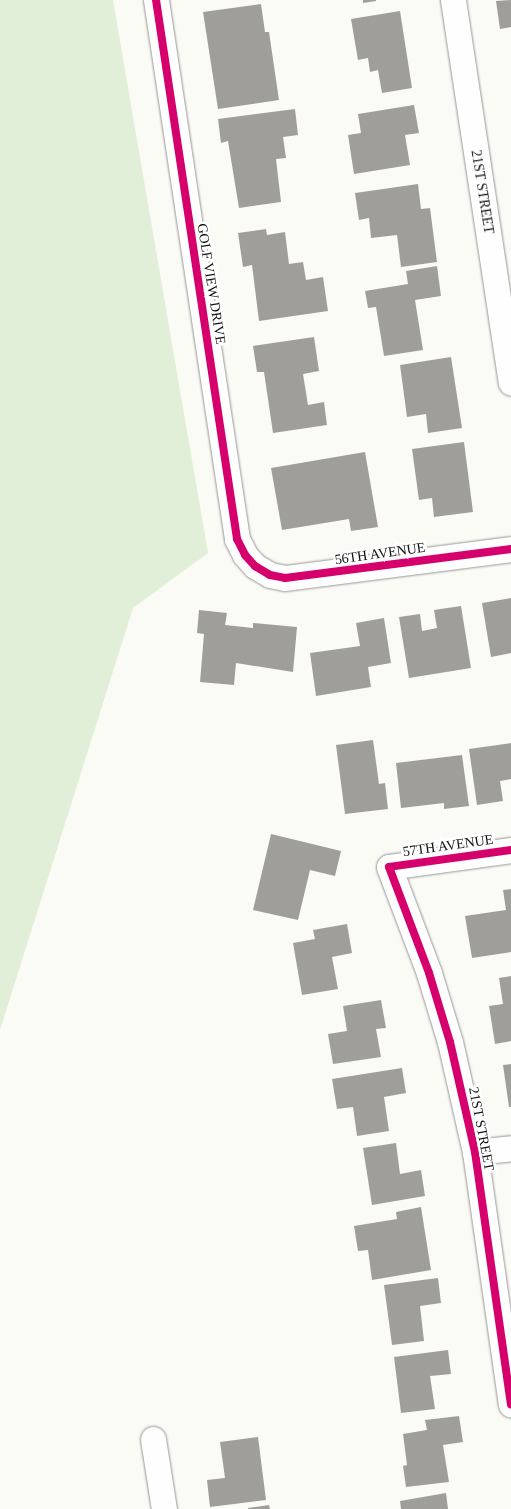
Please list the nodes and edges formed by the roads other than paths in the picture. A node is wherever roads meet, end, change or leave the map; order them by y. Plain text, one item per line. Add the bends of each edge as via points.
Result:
1 (156, 0) edge
2 (453, 0) edge
3 (511, 383) edge
4 (511, 549) edge
5 (255, 566) joint
6 (511, 850) edge
7 (389, 867) joint
8 (511, 1148) edge
9 (474, 1152) junction
10 (511, 1404) edge
11 (153, 1439) dead end
12 (164, 1509) edge

1 - 5 street, GOLF VIEW DRIVE via 238,539 245,555
2 - 3 street, 21ST STREET
4 - 5 street, 56TH AVENUE via 296,578 270,575
6 - 7 street, 57TH AVENUE
7 - 9 street, 21ST STREET via 429,973 450,1042
8 - 9 street
9 - 10 street, 21ST STREET
11 - 12 street

